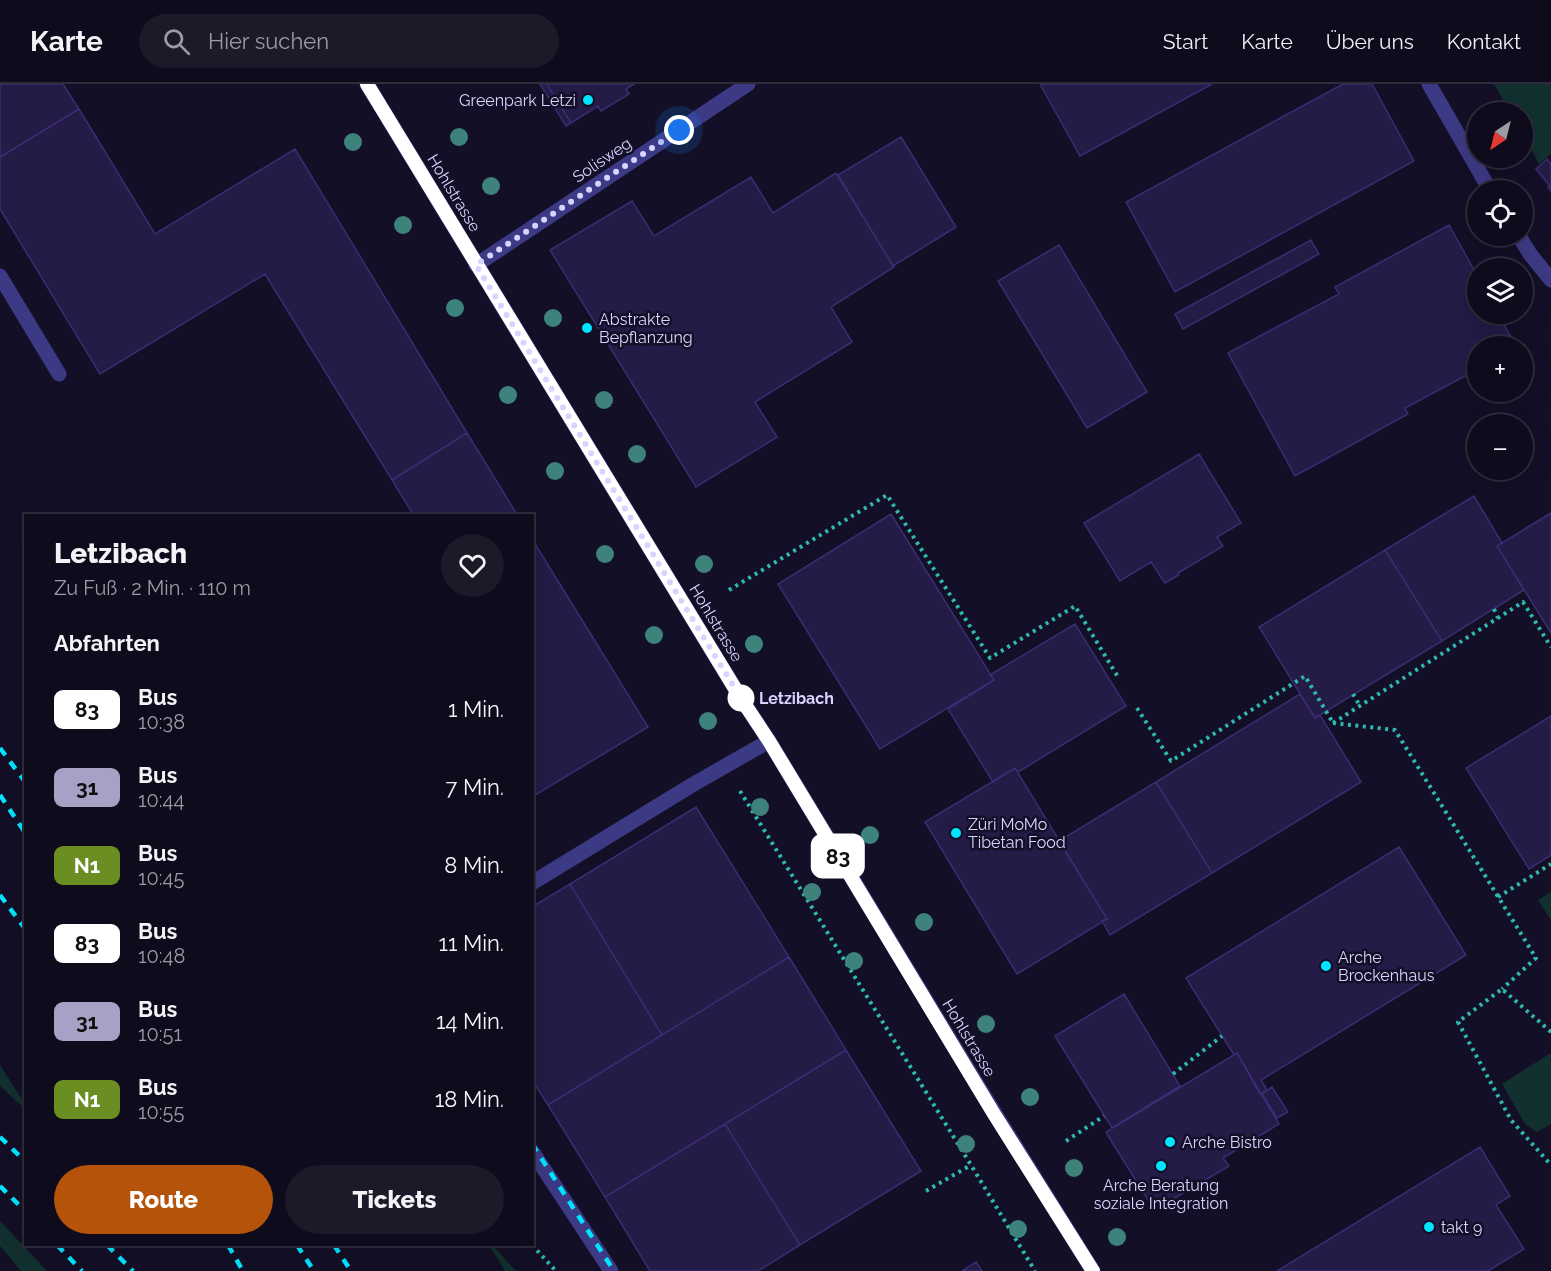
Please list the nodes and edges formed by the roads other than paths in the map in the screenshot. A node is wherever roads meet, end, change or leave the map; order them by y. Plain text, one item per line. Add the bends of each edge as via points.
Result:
1 (367, 84) edge
2 (748, 84) edge
3 (1429, 84) edge
4 (1484, 180) edge
5 (1525, 246) edge
6 (476, 265) junction
7 (0, 276) edge
8 (1551, 280) edge
9 (59, 374) dead end
10 (769, 741) junction
11 (534, 882) edge
12 (534, 1154) edge
13 (611, 1271) edge
14 (1093, 1271) edge

1 - 6 street, Hohlstrasse
2 - 6 street, Solisweg
3 - 4 street
5 - 8 street
6 - 10 street, Hohlstrasse
7 - 9 street
10 - 11 street
10 - 14 street, Hohlstrasse
12 - 13 street

